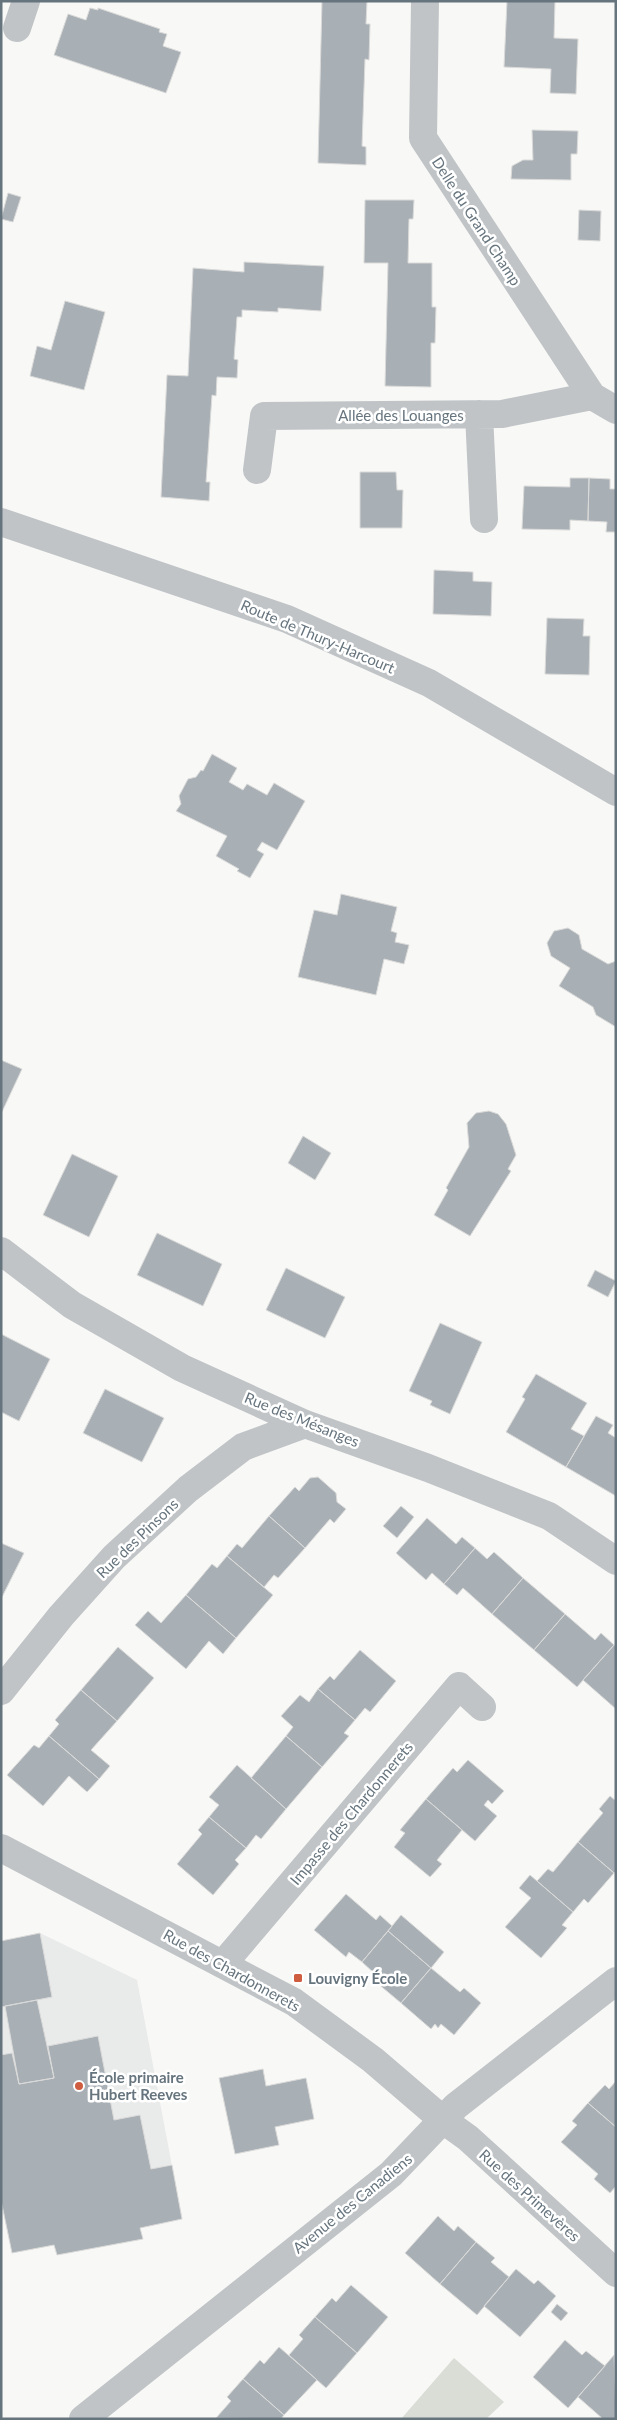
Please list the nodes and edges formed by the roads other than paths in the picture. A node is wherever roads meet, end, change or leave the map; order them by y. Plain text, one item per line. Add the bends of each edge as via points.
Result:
1 (26, 1) edge
2 (425, 1) edge
3 (17, 28) dead end
4 (592, 396) junction
5 (616, 410) edge
6 (480, 414) junction
7 (257, 470) dead end
8 (484, 518) dead end
9 (1, 522) edge
10 (616, 792) edge
11 (1, 1251) edge
12 (305, 1424) junction
13 (616, 1561) edge
14 (1, 1691) edge
15 (482, 1707) dead end
16 (1, 1848) edge
17 (223, 1964) junction
18 (616, 1981) edge
19 (443, 2120) junction
20 (616, 2272) edge
21 (83, 2419) edge

1 - 3 street
2 - 4 street, Delle du Grand Champ via 423,138
4 - 5 street, Delle du Grand Champ
4 - 6 street, Allée des Louanges via 502,414
6 - 7 street, Allée des Louanges via 264,416
6 - 8 street
9 - 10 street, Route de Thury-Harcourt via 288,620 429,683
11 - 12 street, Rue des Mésanges via 72,1305 182,1368
12 - 13 street, Rue des Mésanges via 549,1516
12 - 14 street, Rue des Pinsons via 243,1447 188,1489 114,1557
15 - 17 street, Impasse des Chardonnerets via 459,1686
16 - 17 street, Rue des Chardonnerets
17 - 19 street, Rue des Chardonnerets via 294,2002 374,2060
18 - 19 street, Avenue des Canadiens via 456,2106
19 - 20 street, Rue des Primevères via 468,2138
19 - 21 street, Avenue des Canadiens via 391,2174

